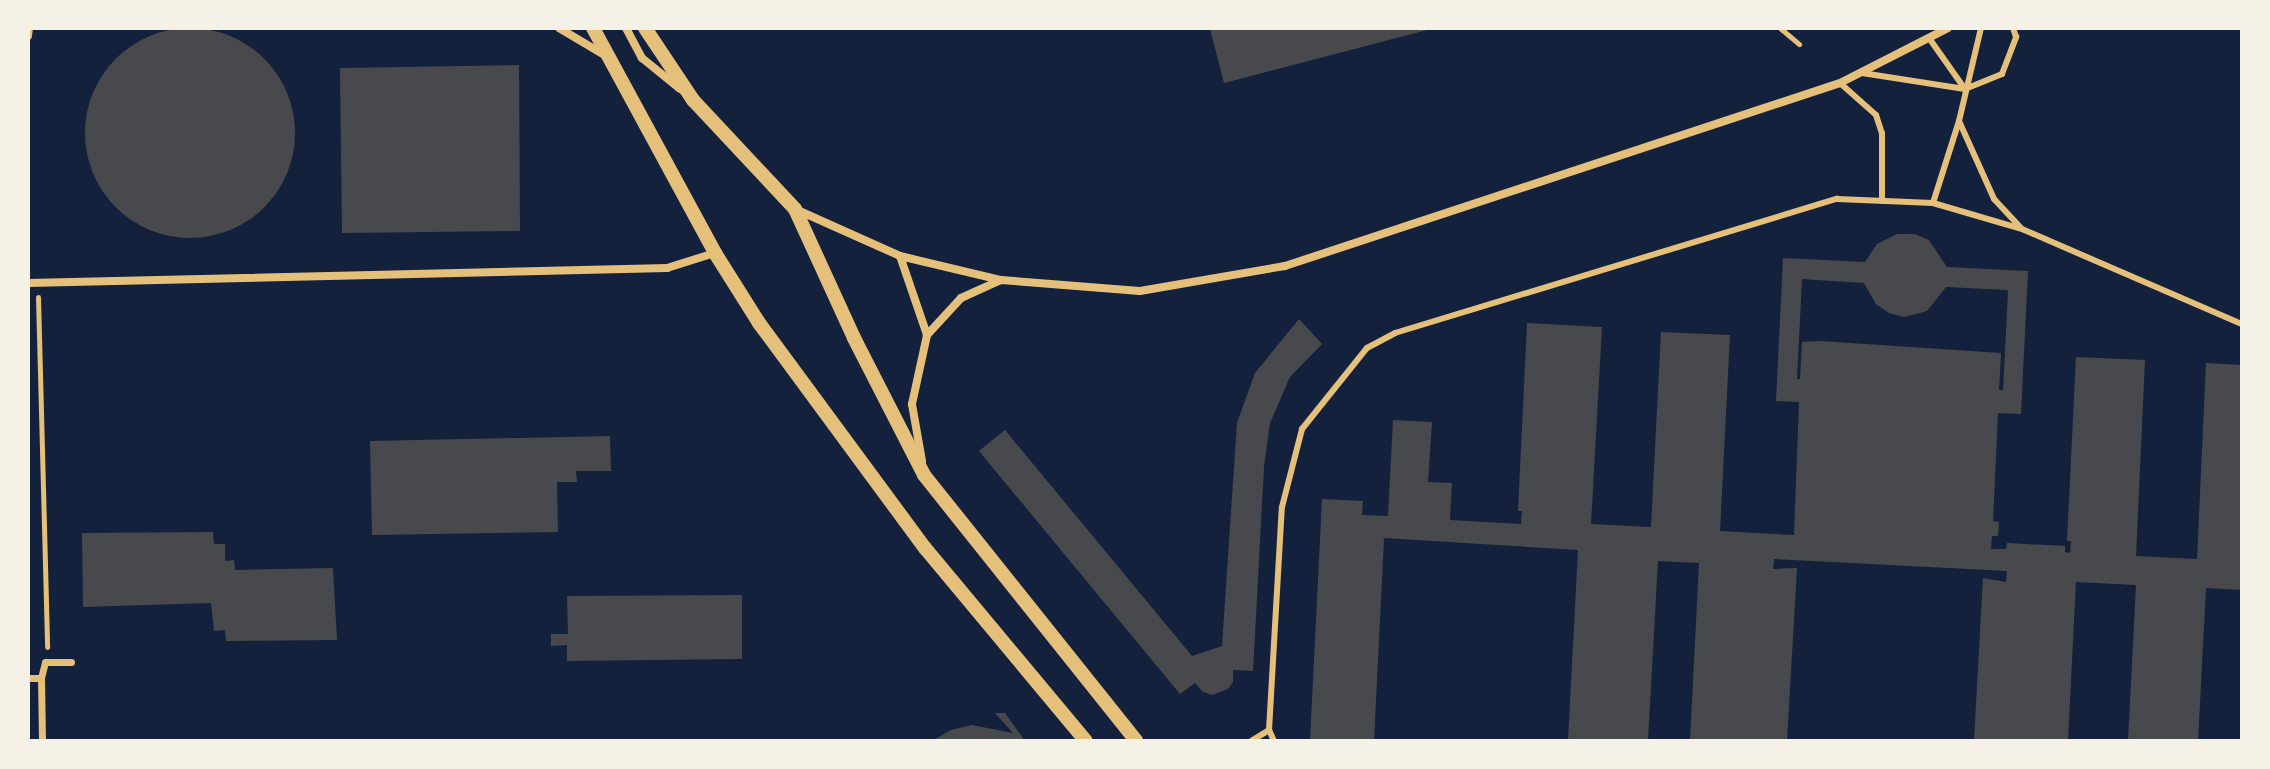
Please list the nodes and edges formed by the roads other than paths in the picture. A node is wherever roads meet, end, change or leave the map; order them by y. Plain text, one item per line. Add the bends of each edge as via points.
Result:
1 (29, 28) edge
2 (559, 28) edge
3 (593, 28) edge
4 (626, 28) edge
5 (645, 28) edge
6 (1948, 28) edge
7 (1981, 28) edge
8 (2013, 28) edge
9 (28, 36) edge
10 (1929, 38) junction
11 (606, 56) junction
12 (1859, 72) junction
13 (1840, 83) junction
14 (1965, 89) junction
15 (693, 100) junction
16 (1959, 121) junction
17 (1882, 201) junction
18 (1933, 203) junction
19 (795, 209) junction
20 (2022, 229) junction
21 (715, 253) junction
22 (900, 256) junction
23 (1001, 280) junction
24 (33, 283) edge
25 (2242, 324) edge
26 (927, 335) junction
27 (924, 475) junction
28 (71, 662) dead end
29 (28, 678) edge
30 (41, 678) junction
31 (1269, 730) junction
32 (1132, 737) edge
33 (42, 741) edge
34 (1086, 741) edge
35 (1142, 741) edge
36 (1251, 741) edge
37 (1274, 741) edge

1 - 9 street
2 - 11 street
3 - 11 street
4 - 15 street via 642,58
5 - 15 street
6 - 10 street
7 - 14 lane
8 - 14 lane via 2016,37 2002,74
10 - 12 street
10 - 14 lane
11 - 21 street
12 - 13 street
12 - 14 lane
13 - 17 lane via 1876,115 1882,133
13 - 23 street via 1285,266 1140,291
14 - 16 lane
15 - 19 street
16 - 18 lane
16 - 20 lane via 1994,199
17 - 18 lane
17 - 31 lane via 1837,199 1395,333 1367,348 1302,429 1294,460 1282,507
18 - 20 lane
19 - 22 street
19 - 27 street
20 - 25 lane
21 - 24 street via 667,268
21 - 34 street via 854,455
22 - 23 street
22 - 26 street
23 - 26 street via 961,298
26 - 27 street via 912,404
27 - 32 street
28 - 30 street via 47,662
29 - 30 street
30 - 33 street
31 - 36 lane
31 - 37 lane
32 - 35 lane

